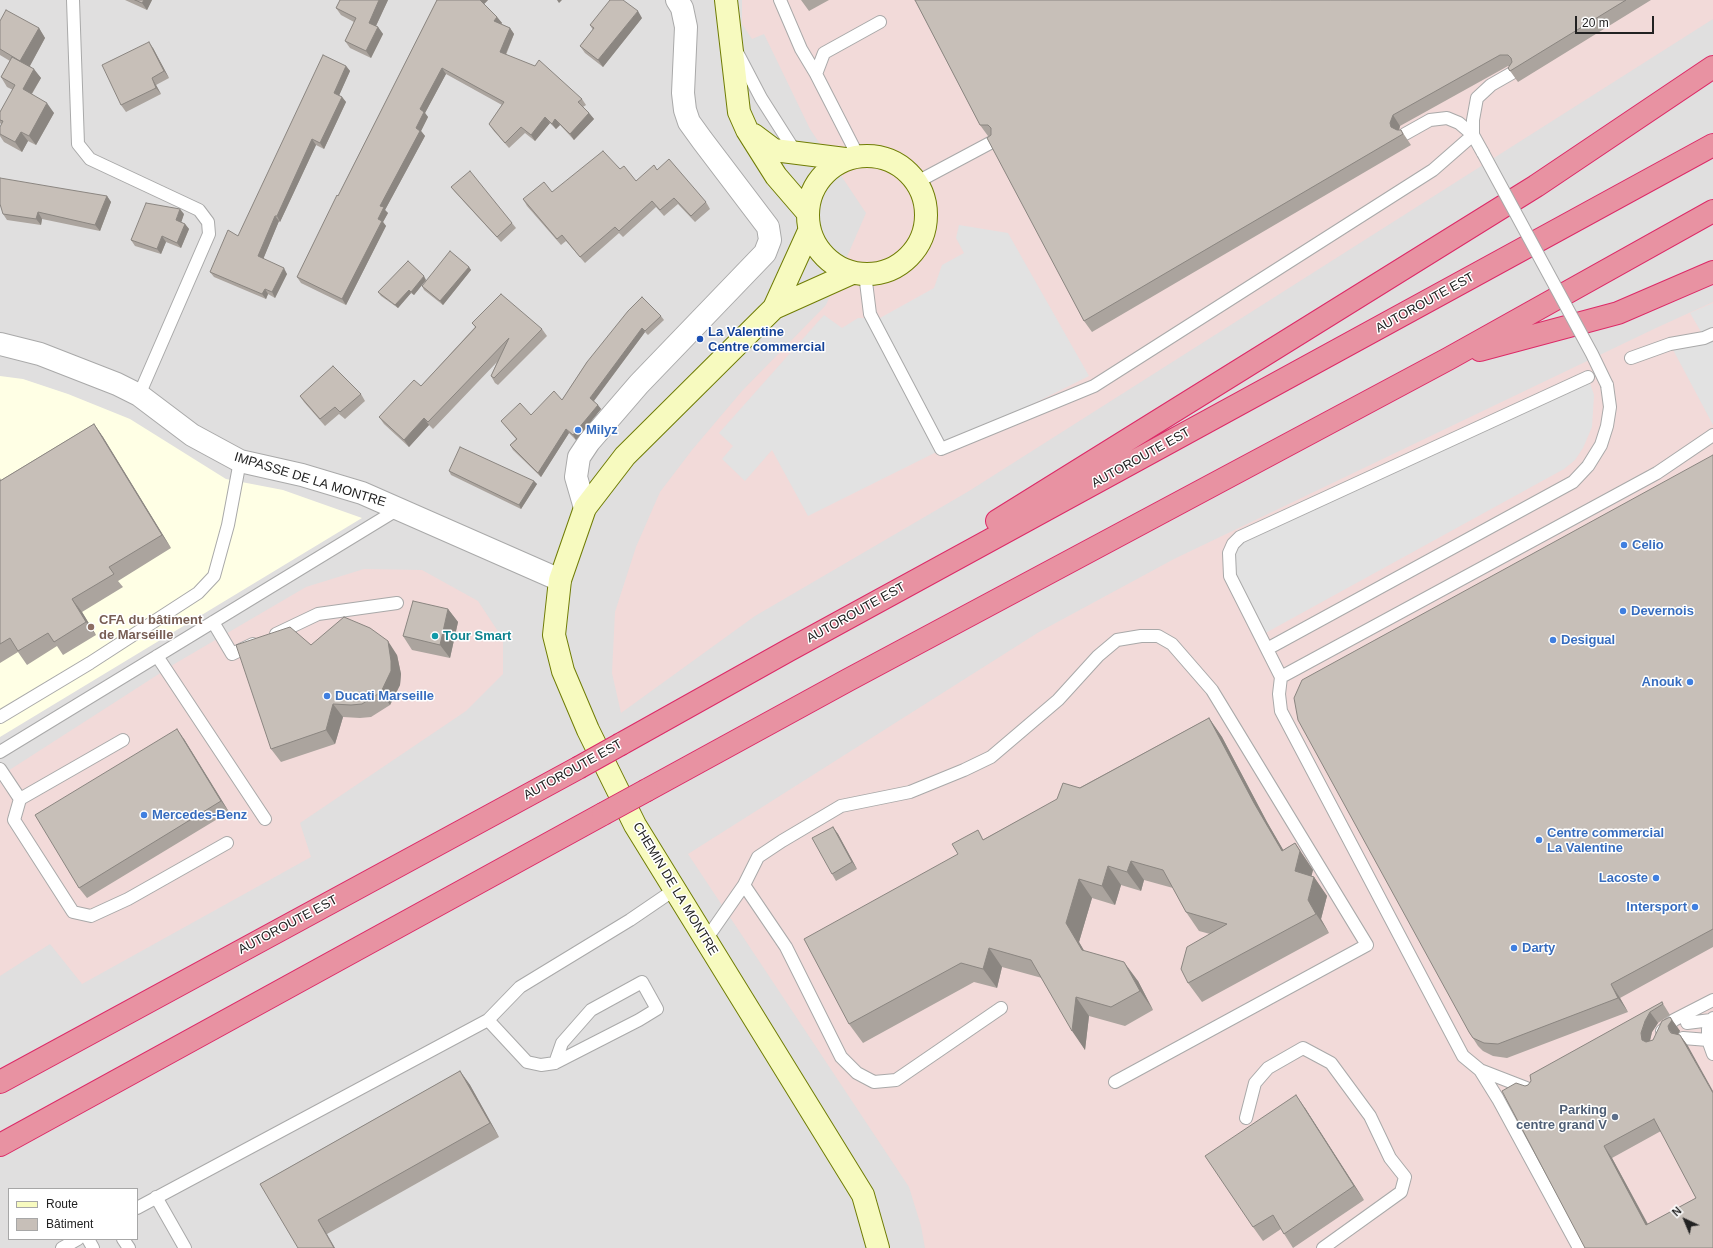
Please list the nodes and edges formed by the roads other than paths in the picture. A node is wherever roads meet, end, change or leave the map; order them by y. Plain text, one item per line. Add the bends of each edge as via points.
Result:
1 (74, 0) edge
2 (677, 0) edge
3 (726, 0) edge
4 (780, 0) edge
5 (880, 22) dead end
6 (730, 40) junction
7 (1713, 67) edge
8 (1512, 72) edge
9 (816, 74) junction
10 (747, 130) junction
11 (1405, 134) dead end
12 (1473, 135) junction
13 (992, 142) edge
14 (1713, 145) edge
15 (796, 153) junction
16 (852, 158) junction
17 (918, 182) junction
18 (1713, 211) edge
19 (808, 221) junction
20 (1713, 272) edge
21 (859, 274) junction
22 (774, 308) junction
23 (1713, 334) edge
24 (0, 344) edge
25 (1631, 358) dead end
26 (1448, 359) junction
27 (1588, 377) dead end
28 (139, 395) junction
29 (1713, 435) edge
30 (240, 461) junction
31 (400, 508) junction
32 (585, 508) junction
33 (560, 580) junction
34 (397, 603) dead end
35 (213, 622) junction
36 (789, 650) junction
37 (1267, 650) junction
38 (157, 656) junction
39 (1281, 677) junction
40 (0, 717) edge
41 (123, 740) dead end
42 (0, 752) edge
43 (0, 768) edge
44 (20, 799) junction
45 (265, 820) dead end
46 (226, 843) dead end
47 (744, 884) junction
48 (674, 890) junction
49 (705, 941) junction
50 (1713, 1000) edge
51 (1001, 1008) dead end
52 (1712, 1019) edge
53 (488, 1020) junction
54 (1687, 1023) dead end
55 (1683, 1038) edge
56 (1708, 1040) junction
57 (1658, 1041) edge
58 (1713, 1054) edge
59 (556, 1063) junction
60 (1480, 1070) junction
61 (0, 1082) edge
62 (1115, 1082) dead end
63 (1532, 1090) edge
64 (1246, 1118) dead end
65 (1527, 1135) edge
66 (0, 1145) edge
67 (1525, 1150) junction
68 (156, 1197) junction
69 (138, 1207) edge
70 (76, 1240) edge
71 (62, 1248) edge
72 (185, 1248) edge
73 (878, 1248) edge
74 (1323, 1248) edge
75 (1579, 1248) edge

1 - 28 lane via 78,144 90,159 199,210 208,222 208,234
2 - 32 street via 682,8 686,27 683,93 687,116 702,140 768,227 770,240 765,253 654,367 588,442 579,457 576,477
3 - 6 street
4 - 9 lane via 801,49
5 - 9 lane via 824,53
6 - 10 street via 739,112
6 - 15 lane via 761,98
7 - 36 highway via 1536,186
8 - 12 lane via 1491,85 1477,98
9 - 16 lane
10 - 15 street via 774,150
10 - 19 street
11 - 12 lane via 1430,120 1447,118 1459,123
12 - 21 lane via 1433,170 1094,386 941,449 870,314
12 - 37 lane, bridge via 1607,386 1610,406 1601,445 1588,466 1573,482
13 - 17 lane
14 - 36 highway, AUTOROUTE EST
15 - 16 street
16 - 17 street via 866,155 886,158 903,167
16 - 19 street via 830,167 818,179 810,195
17 - 21 street via 925,201 926,221 921,241 909,257 892,269 873,274
18 - 26 highway
19 - 21 street via 818,250 833,264
19 - 22 street
20 - 26 highway via 1618,313
21 - 22 street
22 - 32 street, CHEMIN DE LA MONTRE via 625,456
23 - 25 lane via 1670,344
24 - 28 street, IMPASSE DE LA MONTRE via 47,356
26 - 66 highway, bridge via 855,676
27 - 37 lane via 1240,537 1229,553 1230,576
28 - 30 street, IMPASSE DE LA MONTRE via 192,435
29 - 39 lane via 1657,474
30 - 31 street, IMPASSE DE LA MONTRE via 362,493
30 - 40 lane via 228,525 214,576 198,593 90,663
31 - 33 street, IMPASSE DE LA MONTRE
31 - 35 lane
32 - 33 street, CHEMIN DE LA MONTRE
33 - 48 street, CHEMIN DE LA MONTRE via 554,635 562,671 635,825
34 - 35 lane via 318,614 232,654
35 - 38 lane
36 - 61 highway, AUTOROUTE EST, bridge via 578,768
37 - 39 lane
38 - 42 lane
38 - 45 lane
39 - 60 lane via 1281,711 1463,1056
41 - 44 lane
43 - 44 lane
44 - 46 lane via 14,820 73,912 91,916 128,899
47 - 49 lane
47 - 51 lane via 786,947 841,1057 858,1073 874,1082 896,1080
47 - 62 lane via 758,857 841,806 910,792 992,757 1058,700 1098,656 1117,640 1158,636 1172,644 1212,690 1368,945
48 - 49 street, CHEMIN DE LA MONTRE
48 - 53 lane via 520,987
49 - 73 street, CHEMIN DE LA MONTRE via 863,1195
50 - 57 lane via 1664,1027
52 - 54 lane
52 - 56 lane
53 - 59 lane via 527,1062 541,1065
53 - 68 lane
55 - 56 lane
56 - 58 lane
59 - 59 lane via 657,1009 642,982 591,1010 562,1043
60 - 63 lane
60 - 67 lane
64 - 74 lane via 1255,1083 1268,1068 1303,1048 1331,1063 1370,1116 1390,1158 1405,1177 1401,1192
65 - 67 lane
67 - 75 lane
68 - 69 lane
68 - 72 lane
70 - 71 lane

